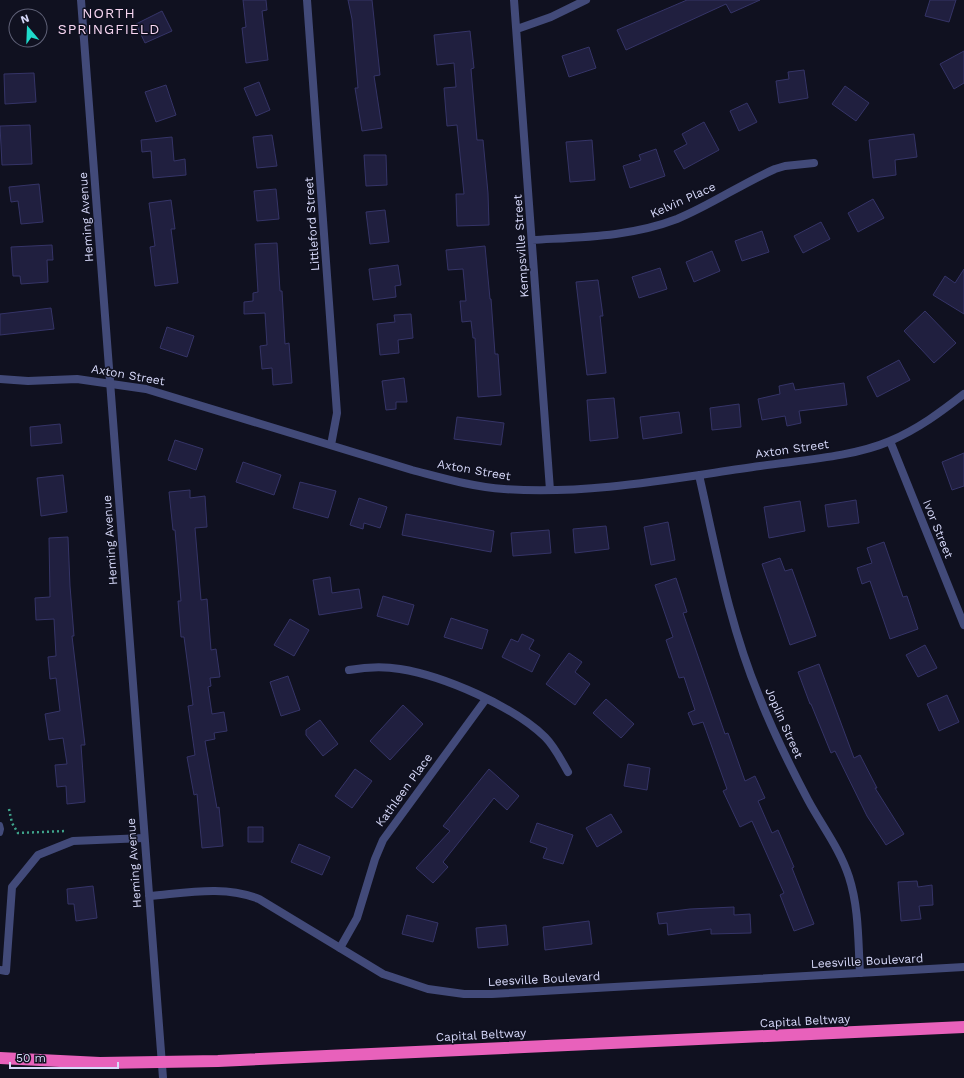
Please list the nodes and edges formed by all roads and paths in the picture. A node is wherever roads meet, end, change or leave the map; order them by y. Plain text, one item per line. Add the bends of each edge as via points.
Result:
1 (81, 0) edge
2 (307, 0) edge
3 (514, 0) edge
4 (586, 0) edge
5 (517, 29) junction
6 (814, 163) dead end
7 (532, 240) junction
8 (0, 379) edge
9 (110, 384) junction
10 (964, 394) edge
11 (890, 441) junction
12 (331, 445) junction
13 (699, 474) junction
14 (550, 490) junction
15 (964, 626) edge
16 (349, 670) dead end
17 (486, 699) junction
18 (568, 772) dead end
19 (8, 809) dead end
20 (0, 825) edge
21 (0, 833) edge
22 (144, 838) junction
23 (73, 841) junction
24 (149, 896) junction
25 (340, 948) junction
26 (964, 967) edge
27 (0, 970) edge
28 (860, 973) junction
29 (964, 1027) edge
30 (0, 1058) edge
31 (163, 1078) edge

1 - 9 street, Heming Avenue
2 - 12 street, Littleford Street via 336,405
3 - 5 street, Kempsville Street
4 - 5 street via 551,17
5 - 7 street, Kempsville Street
6 - 7 street, Kelvin Place via 775,169 677,219 638,231 616,235
7 - 14 street, Kempsville Street
8 - 9 street, Axton Street via 77,379
9 - 12 street, Axton Street via 160,392
9 - 22 street, Heming Avenue
10 - 11 street, Axton Street via 927,422
11 - 13 street, Axton Street via 845,453
11 - 15 street, Ivor Street
12 - 14 street, Axton Street via 457,482 504,489
13 - 14 street, Axton Street via 597,489
13 - 28 street, Joplin Street via 730,612 758,694 784,754 838,850 850,879 858,928
16 - 17 street via 374,666 400,668 441,680
17 - 18 street via 520,717 536,729 554,748
17 - 25 street, Kathleen Place via 383,840 357,918
19 - 23 path via 18,833 72,831
20 - 21 lane
22 - 23 street
22 - 24 street, Heming Avenue
23 - 27 street via 38,855 12,887 6,971
24 - 25 street, Leesville Boulevard via 214,891 245,893
24 - 31 street, Heming Avenue
25 - 28 street, Leesville Boulevard via 383,974 411,984 464,994
26 - 28 street, Leesville Boulevard
29 - 30 highway, Capital Beltway via 218,1061 100,1063

